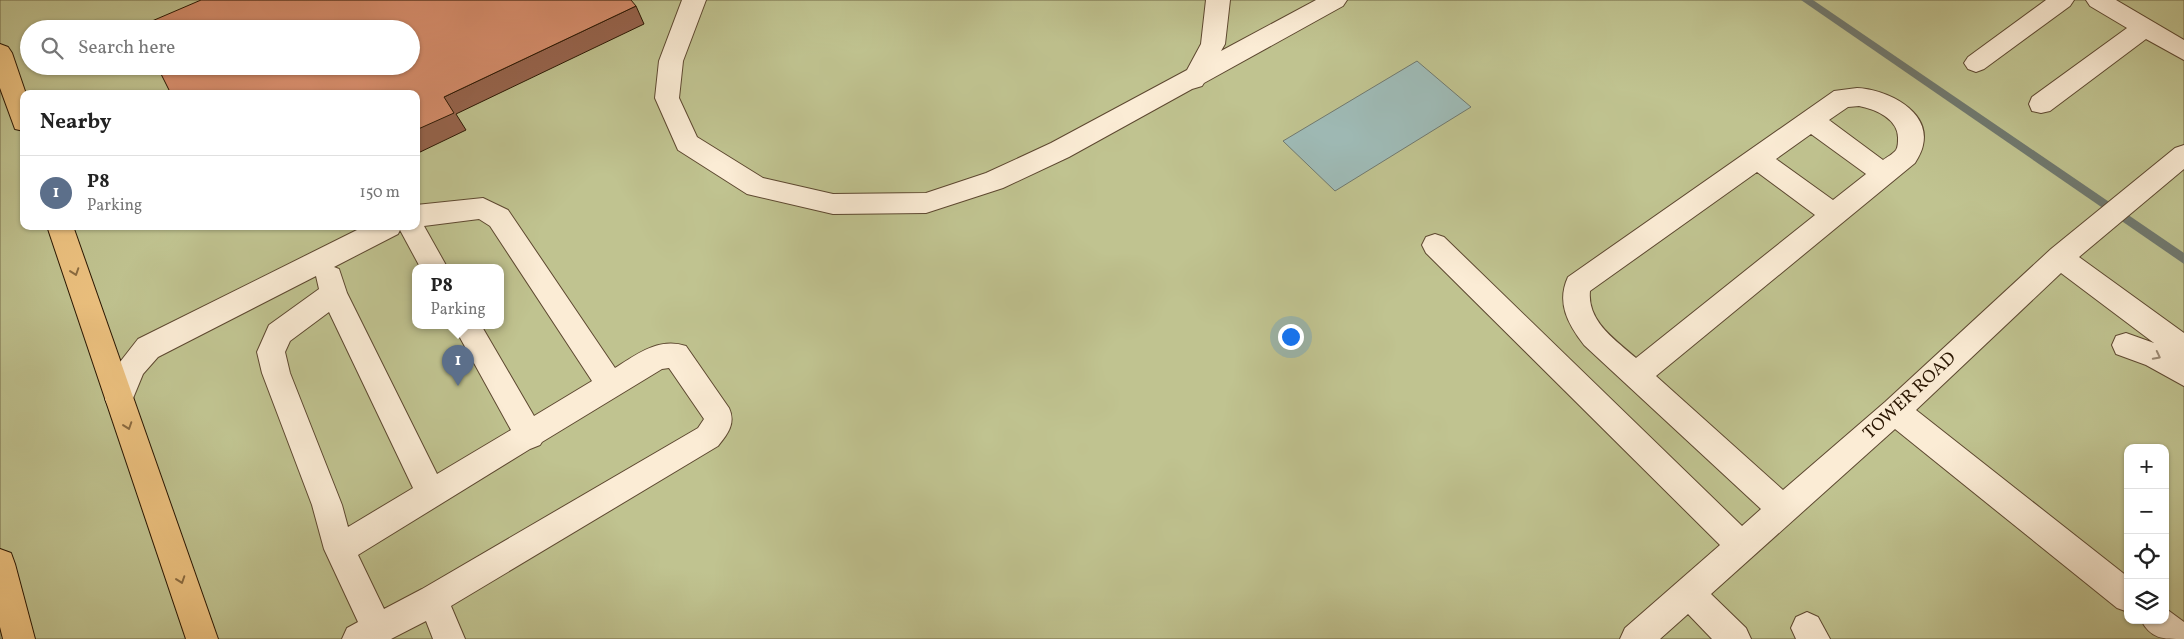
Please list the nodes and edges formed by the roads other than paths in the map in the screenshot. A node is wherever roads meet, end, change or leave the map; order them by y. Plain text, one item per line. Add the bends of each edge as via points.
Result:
1 (694, 0) edge
2 (1218, 0) edge
3 (1336, 0) edge
4 (2062, 0) edge
5 (2103, 1) edge
6 (2146, 27) junction
7 (2184, 51) edge
8 (0, 52) edge
9 (1976, 63) dead end
10 (1193, 80) junction
11 (2041, 104) dead end
12 (20, 110) edge
13 (1812, 121) junction
14 (2184, 155) edge
15 (1758, 159) junction
16 (1884, 174) junction
17 (1834, 215) junction
18 (420, 216) edge
19 (61, 230) edge
20 (382, 230) edge
21 (413, 230) edge
22 (1436, 246) dead end
23 (2060, 257) junction
24 (324, 262) junction
25 (432, 264) edge
26 (334, 293) junction
27 (469, 329) edge
28 (2126, 345) dead end
29 (2184, 349) edge
30 (2184, 374) edge
31 (1636, 375) junction
32 (610, 384) junction
33 (119, 399) junction
34 (1895, 411) junction
35 (530, 436) junction
36 (431, 493) junction
37 (1784, 510) junction
38 (1742, 546) junction
39 (339, 549) junction
40 (0, 564) edge
41 (1688, 593) junction
42 (2124, 594) edge
43 (433, 600) junction
44 (2162, 624) edge
45 (368, 634) edge
46 (19, 639) edge
47 (202, 639) edge
48 (449, 639) edge
49 (1636, 639) edge
50 (1735, 639) edge
51 (2180, 639) edge

1 - 10 street via 671,61 667,98 686,143 756,187 834,204 926,203 994,181
2 - 10 street via 1212,44
3 - 10 street
4 - 9 street
5 - 6 street
6 - 7 street
6 - 11 street
8 - 12 main road
13 - 15 street
13 - 16 street
13 - 16 street via 1843,98 1870,99 1896,112 1909,124 1911,148
14 - 23 street, TOWER ROAD
15 - 17 street
15 - 31 street via 1578,285 1575,298 1578,316 1594,337
16 - 17 street
17 - 31 street
18 - 32 street via 483,208 499,218
19 -> 33 main road
20 - 24 street
21 - 25 street
22 - 38 street
23 - 29 street
23 - 34 street, TOWER ROAD
24 - 26 street
24 - 33 street via 218,310 148,348 138,356 128,372
26 - 36 street
26 - 39 street via 279,334 271,352 276,373 327,505
27 - 35 street
28 -> 30 street via 2158,356
31 - 37 street
32 - 35 street
32 - 43 street via 657,357 676,355 719,417 717,426 708,437
33 -> 47 main road
34 - 37 street, TOWER ROAD
34 - 42 street
35 - 36 street
36 - 39 street
37 - 38 street, TOWER ROAD
38 - 41 street, TOWER ROAD
39 - 45 street
40 - 46 main road
41 - 49 street, TOWER ROAD
41 - 50 street
43 - 45 street
43 - 48 street
44 - 51 street

